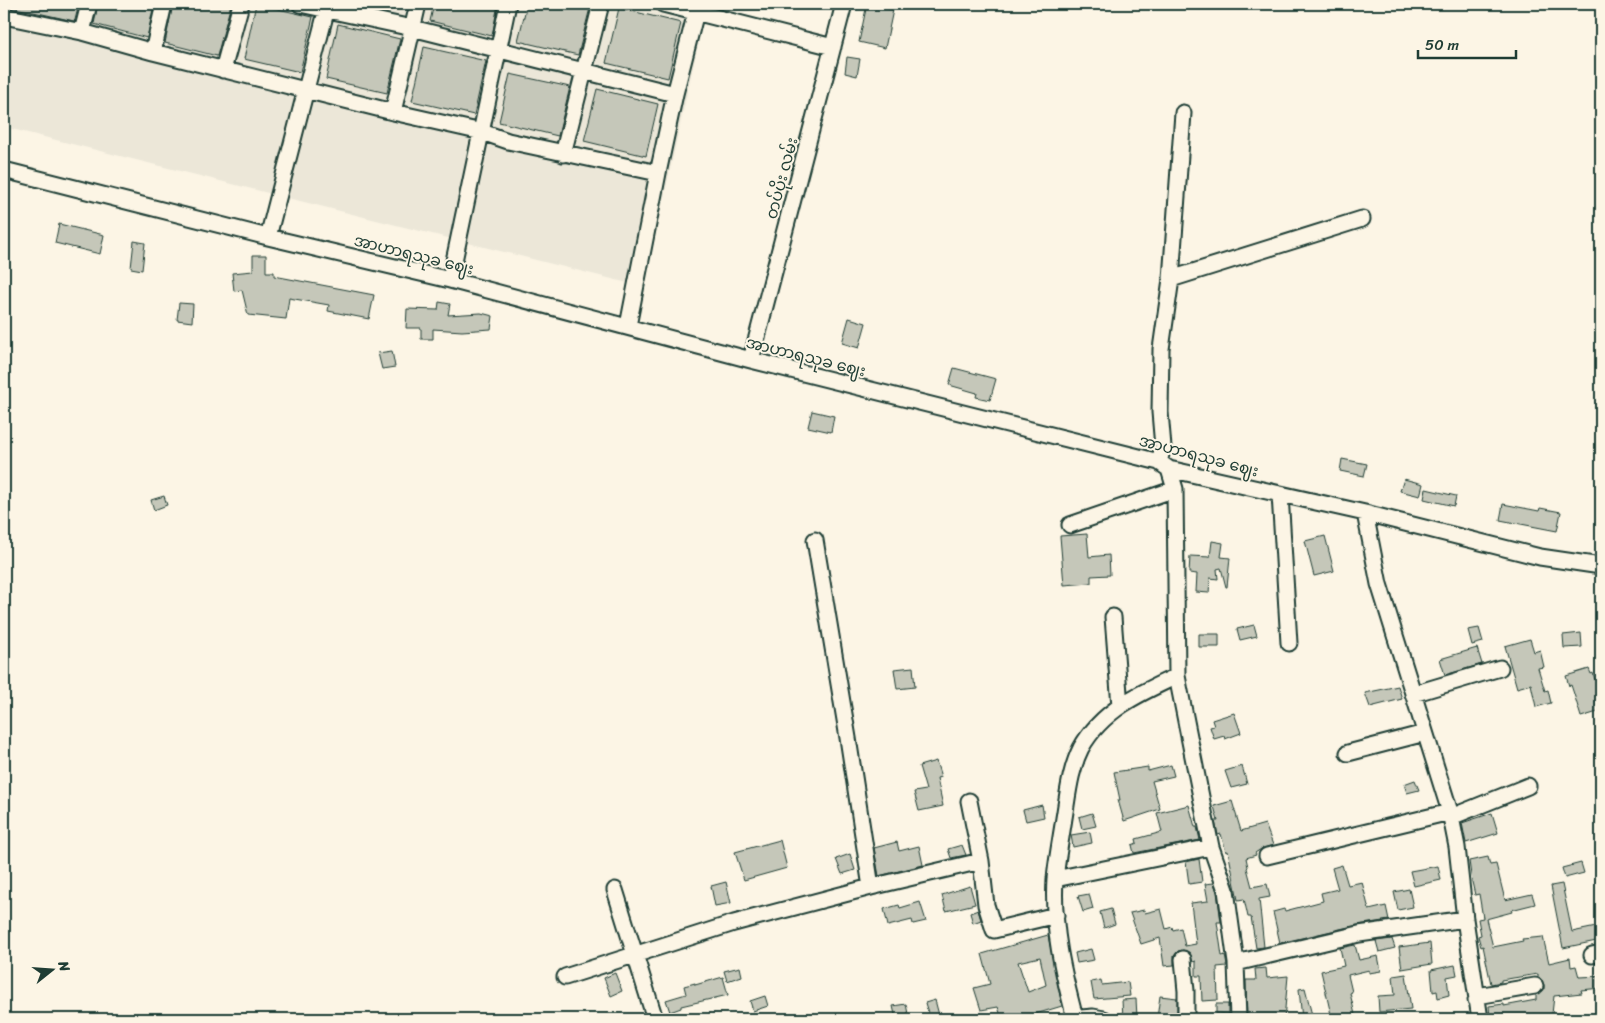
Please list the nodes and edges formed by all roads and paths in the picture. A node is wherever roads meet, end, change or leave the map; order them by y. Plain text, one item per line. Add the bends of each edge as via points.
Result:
1 (89, 4) edge
2 (164, 4) edge
3 (241, 4) edge
4 (300, 4) edge
5 (418, 4) edge
6 (508, 4) edge
7 (601, 4) edge
8 (664, 4) edge
9 (844, 4) edge
10 (327, 7) edge
11 (7, 12) edge
12 (696, 12) junction
13 (412, 28) junction
14 (82, 32) junction
15 (833, 47) junction
16 (498, 50) junction
17 (153, 52) junction
18 (223, 70) junction
19 (584, 71) junction
20 (305, 90) junction
21 (675, 94) junction
22 (394, 112) junction
23 (1183, 114) dead end
24 (482, 132) junction
25 (563, 154) junction
26 (4, 170) edge
27 (658, 173) junction
28 (1362, 219) dead end
29 (268, 237) junction
30 (1171, 278) junction
31 (450, 280) junction
32 (628, 326) junction
33 (751, 360) junction
34 (1164, 466) junction
35 (1175, 490) junction
36 (1280, 494) junction
37 (1365, 513) junction
38 (1070, 525) dead end
39 (815, 540) dead end
40 (1600, 570) edge
41 (1113, 618) dead end
42 (1289, 643) dead end
43 (1500, 668) dead end
44 (1177, 676) junction
45 (1413, 694) junction
46 (1120, 706) junction
47 (1425, 733) junction
48 (1348, 753) dead end
49 (1528, 786) dead end
50 (969, 801) dead end
51 (1451, 814) junction
52 (1211, 847) junction
53 (1267, 856) dead end
54 (981, 861) junction
55 (1055, 879) junction
56 (871, 887) junction
57 (615, 890) dead end
58 (1056, 915) junction
59 (1465, 919) junction
60 (636, 955) junction
61 (1183, 959) dead end
62 (1236, 963) junction
63 (565, 977) dead end
64 (1535, 986) dead end
65 (1476, 1000) junction
66 (1097, 1018) edge
67 (655, 1019) edge
68 (1073, 1019) edge
69 (1186, 1019) edge
70 (1238, 1019) edge
71 (1480, 1019) edge

1 - 14 street
2 - 17 street
3 - 18 street
4 - 10 street
5 - 13 street
6 - 16 street
7 - 19 street
8 - 12 street
9 - 15 street, တပ်ပိုး လမ်း
10 - 13 street
10 - 20 street
11 - 14 street
12 - 15 street
12 - 21 street
13 - 16 street
13 - 22 street
14 - 17 street
15 - 33 street, တပ်ပိုး လမ်း
16 - 19 street
16 - 24 street
17 - 18 street
18 - 20 street
19 - 21 street
19 - 25 street
20 - 22 street
20 - 29 street
21 - 27 street
22 - 24 street
23 - 30 street
24 - 25 street
24 - 31 street
25 - 27 street
26 - 29 street, အာဟာရသုခ ဈေး
27 - 32 street
28 - 30 street
29 - 31 street, အာဟာရသုခ ဈေး
30 - 34 street via 1161,349 1160,412
31 - 32 street, အာဟာရသုခ ဈေး
32 - 33 street, အာဟာရသုခ ဈေး
33 - 34 street, အာဟာရသုခ ဈေး
34 - 35 street
34 - 36 street, အာဟာရသုခ ဈေး
35 - 38 street
35 - 44 street
36 - 37 street, အာဟာရသုခ ဈေး
36 - 42 street
37 - 40 street, အာဟာရသုခ ဈေး
37 - 45 street via 1379,584
39 - 56 street
41 - 46 street
43 - 45 street
44 - 46 street
44 - 52 street
45 - 47 street
46 - 55 street via 1082,748 1070,777
47 - 48 street
47 - 51 street
49 - 51 street
50 - 54 street
51 - 53 street
51 - 59 street
52 - 55 street
52 - 62 street via 1226,890
54 - 56 street
54 - 58 street via 986,905 994,930
55 - 58 street
56 - 60 street via 734,924
57 - 60 street
58 - 68 street
59 - 62 street via 1359,934
59 - 65 street
60 - 63 street
60 - 67 street
61 - 69 street
62 - 70 street
64 - 65 street via 1483,995
65 - 71 street
66 - 68 street

